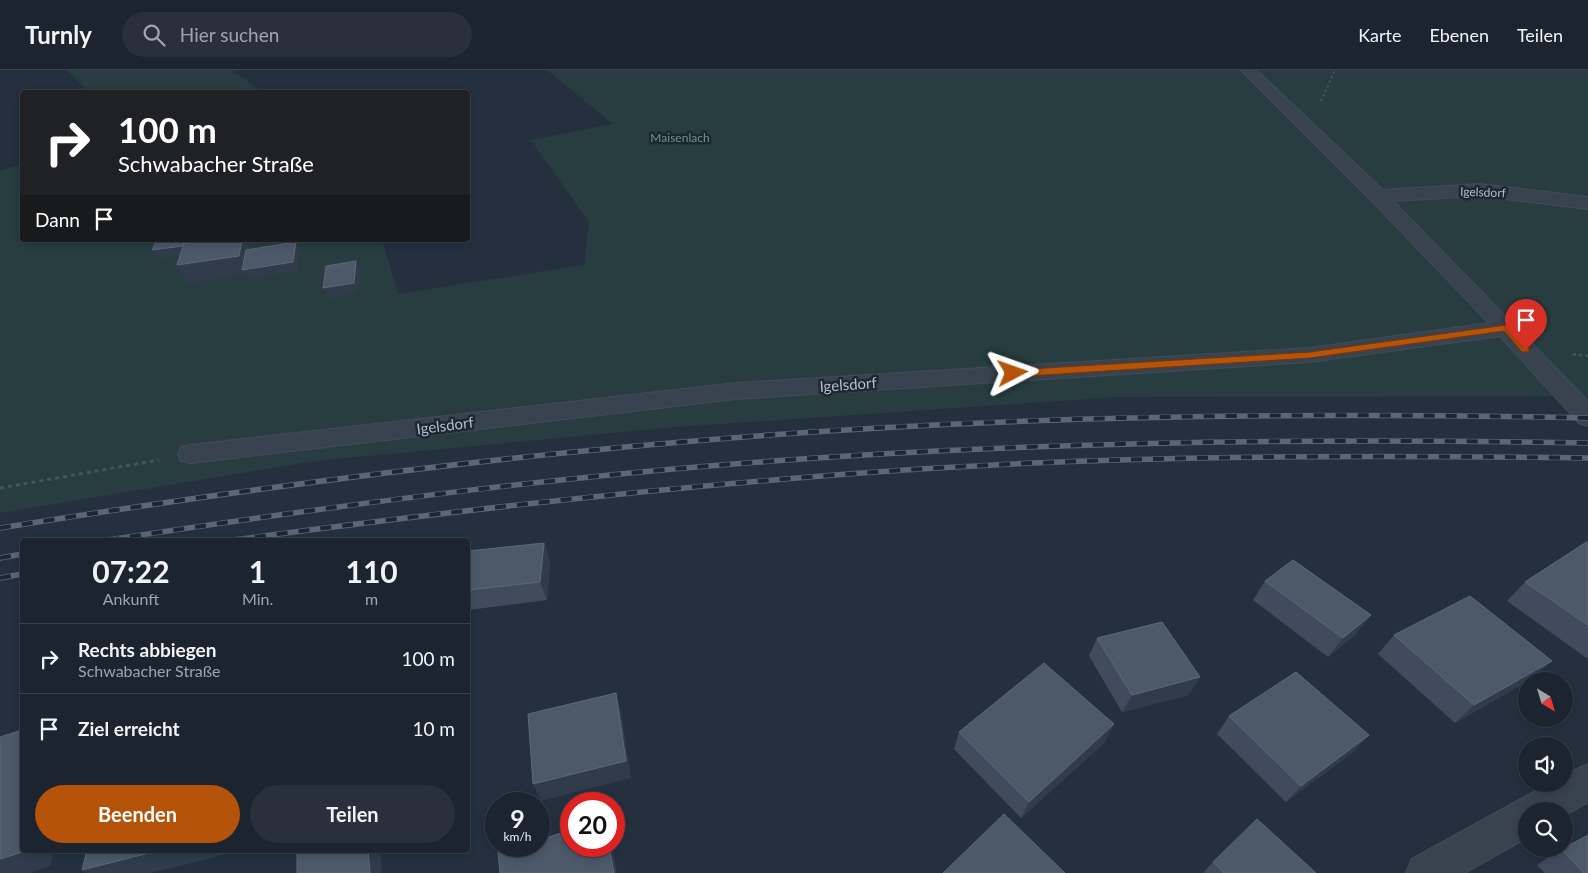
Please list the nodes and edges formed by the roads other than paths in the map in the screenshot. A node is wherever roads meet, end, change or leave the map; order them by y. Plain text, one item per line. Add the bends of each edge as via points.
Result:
1 (1248, 70) edge
2 (1378, 196) junction
3 (1588, 203) edge
4 (1506, 328) junction
5 (1588, 417) edge
6 (191, 454) road end
7 (1588, 782) edge
8 (1552, 802) edge
9 (1518, 821) edge
10 (1426, 873) edge

1 - 2 street
2 - 3 street, Igelsdorf via 1479,190
2 - 4 street
4 - 5 street
4 - 6 street, Igelsdorf via 1310,355 736,391
7 - 8 street
9 - 10 street

